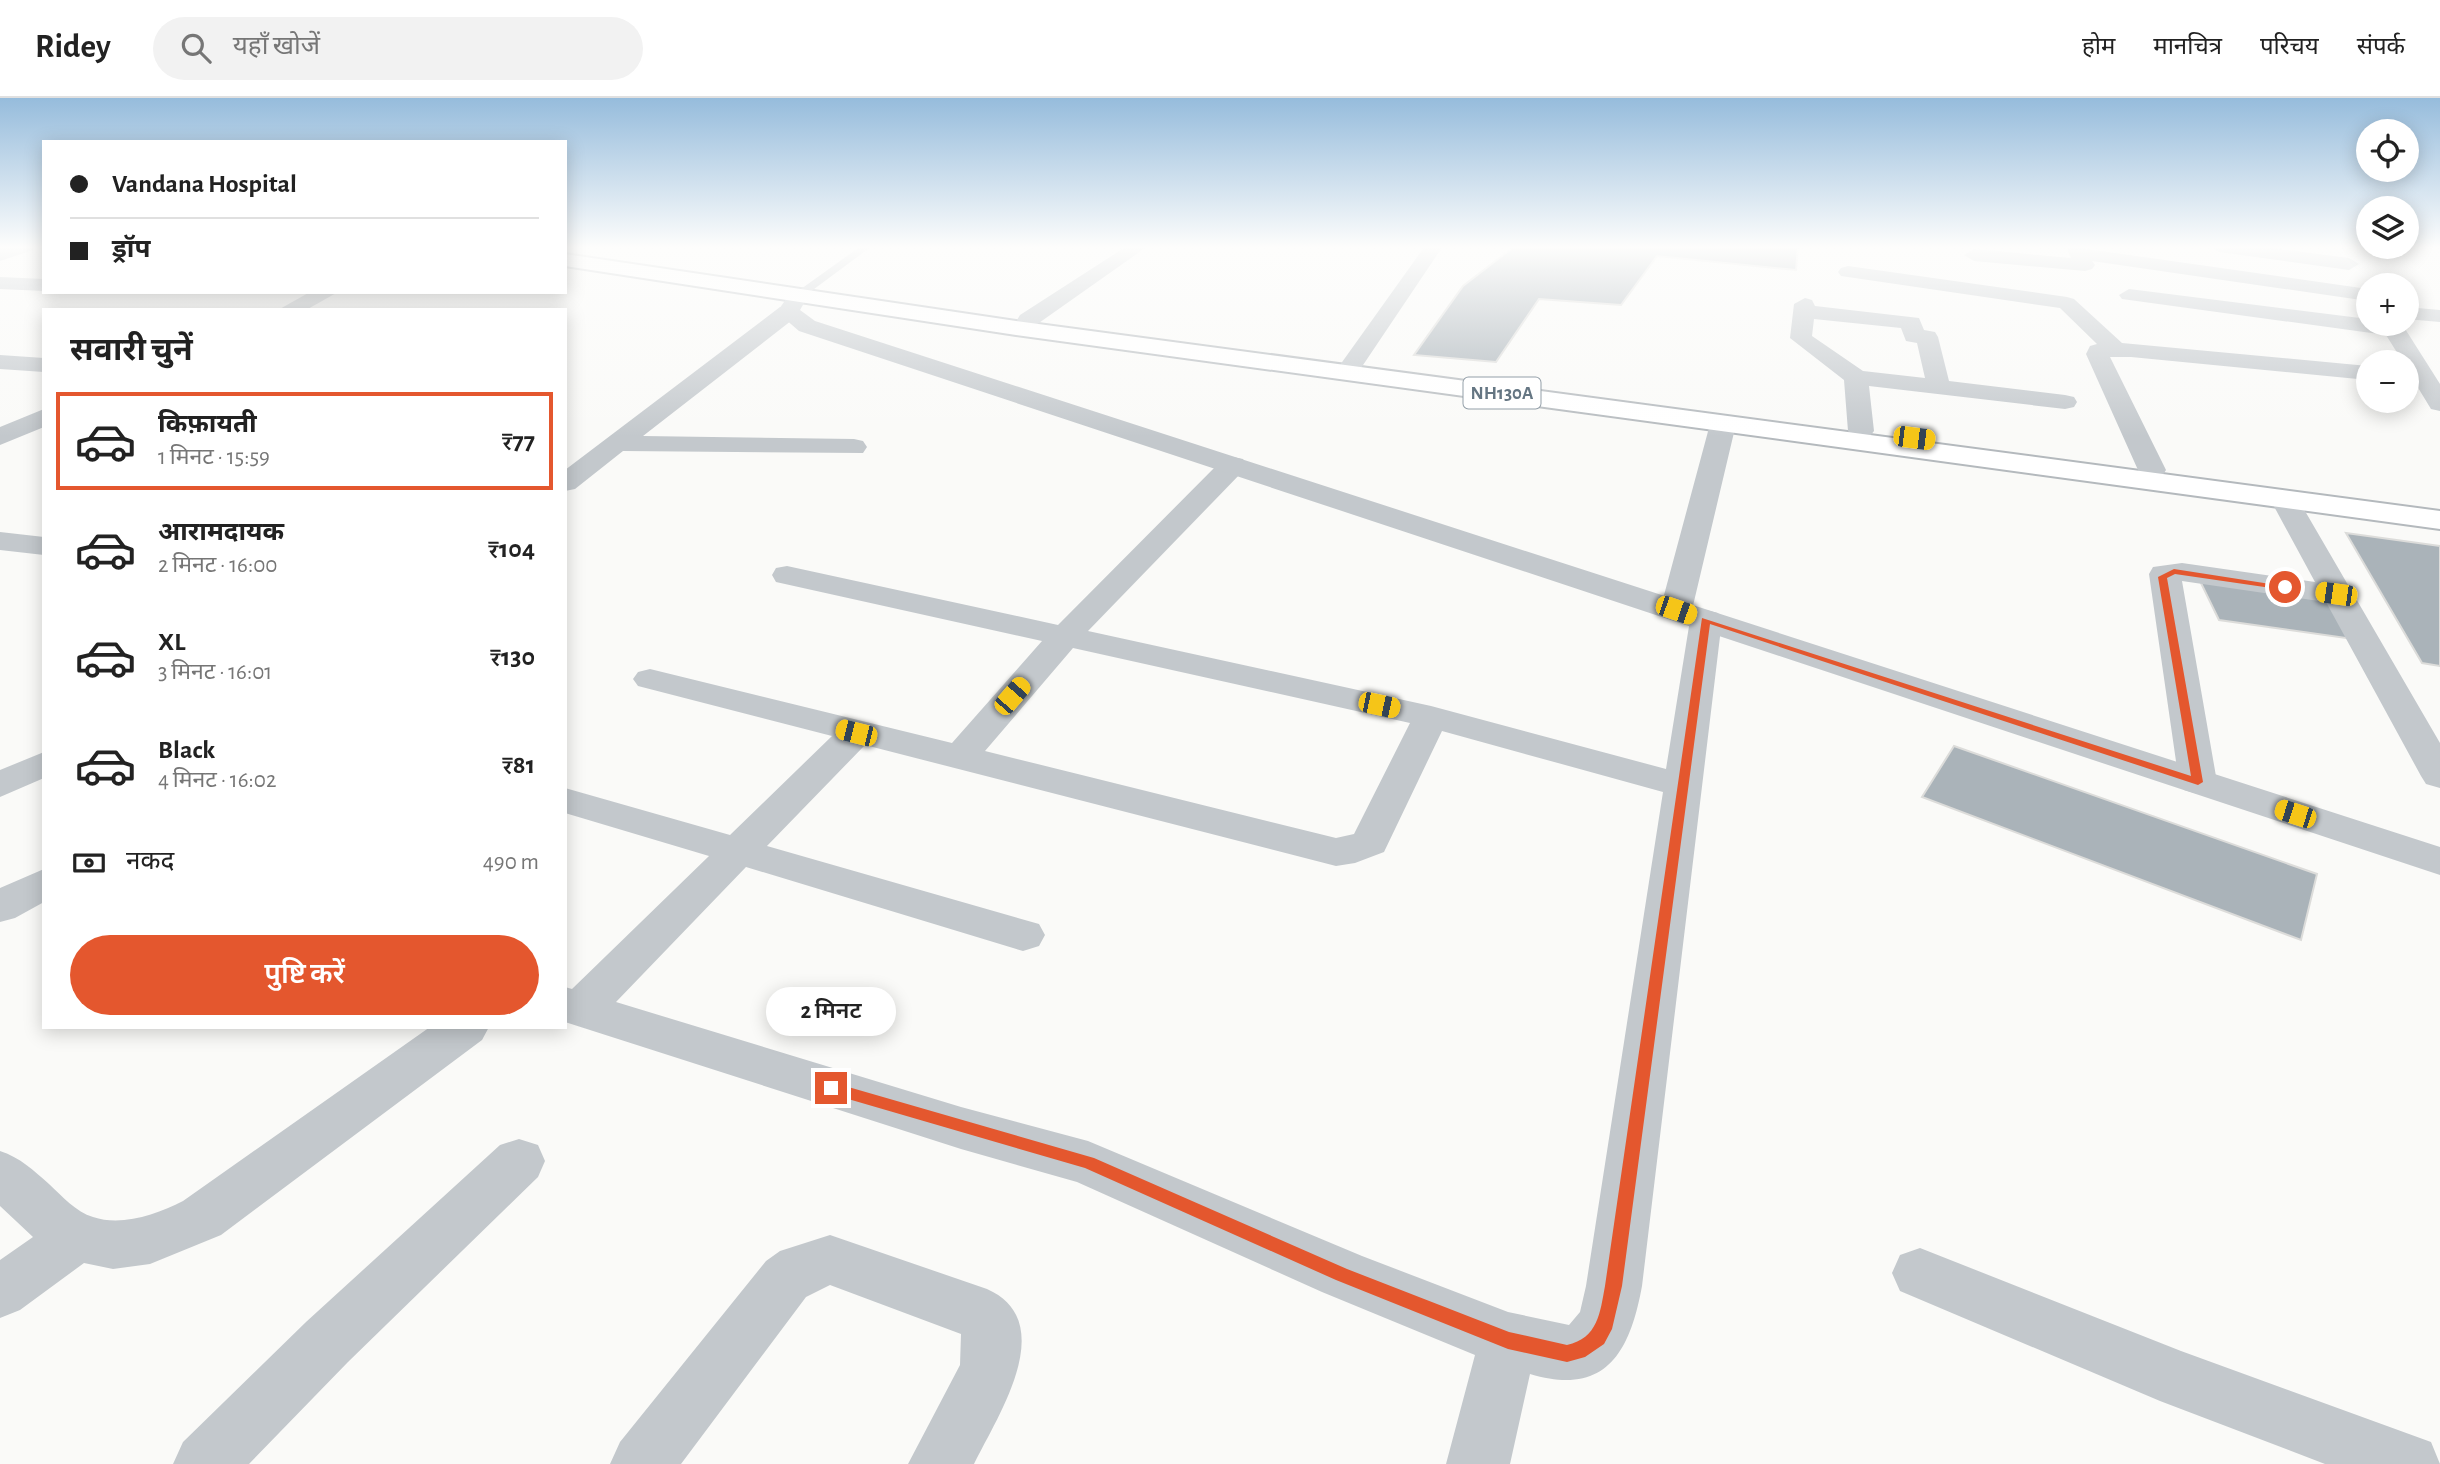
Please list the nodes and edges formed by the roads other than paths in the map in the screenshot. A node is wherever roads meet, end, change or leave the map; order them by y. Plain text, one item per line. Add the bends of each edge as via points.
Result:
1 (785, 310) edge
2 (802, 310) edge
3 (884, 310) edge
4 (916, 310) edge
5 (1043, 310) edge
6 (1390, 310) edge
7 (1804, 310) edge
8 (1816, 310) edge
9 (2074, 310) edge
10 (2275, 310) edge
11 (2440, 316) edge
12 (2356, 318) edge
13 (2419, 319) edge
14 (1028, 320) junction
15 (2115, 349) junction
16 (0, 362) edge
17 (42, 365) edge
18 (1350, 368) junction
19 (2356, 372) edge
20 (1856, 377) junction
21 (2419, 381) edge
22 (1939, 387) junction
23 (2065, 401) dead end
24 (2440, 404) edge
25 (42, 418) edge
26 (1723, 424) junction
27 (1844, 433) junction
28 (0, 437) edge
29 (0, 442) edge
30 (620, 443) junction
31 (42, 447) edge
32 (855, 447) dead end
33 (1233, 465) junction
34 (2152, 470) junction
35 (567, 482) edge
36 (2284, 499) junction
37 (2440, 507) edge
38 (2440, 520) edge
39 (0, 541) edge
40 (42, 546) edge
41 (787, 575) dead end
42 (2336, 594) junction
43 (1691, 615) junction
44 (1066, 635) junction
45 (650, 679) dead end
46 (1431, 717) junction
47 (856, 733) junction
48 (959, 758) junction
49 (42, 764) edge
50 (2440, 776) edge
51 (2198, 782) junction
52 (0, 785) edge
53 (1682, 785) junction
54 (567, 801) edge
55 (740, 852) junction
56 (2440, 861) edge
57 (42, 884) edge
58 (0, 907) edge
59 (1023, 935) dead end
60 (573, 1006) edge
61 (462, 1029) edge
62 (519, 1161) dead end
63 (0, 1172) edge
64 (77, 1237) junction
65 (1920, 1273) dead end
66 (0, 1292) edge
67 (1508, 1340) junction
68 (205, 1464) edge
69 (642, 1464) edge
70 (940, 1464) edge
71 (1478, 1464) edge
72 (2409, 1464) edge

1 - 30 street
2 - 33 street via 807,326
3 - 18 highway, NH130A
4 - 14 highway, NH130A
5 - 14 street
6 - 18 street
7 - 20 street via 1801,338
8 - 22 street via 1911,323 1914,336 1927,337
9 - 15 street
10 - 12 street
11 - 13 street
14 - 18 highway, NH130A
15 - 19 street
15 - 34 street via 2097,354
16 - 17 street
18 - 26 highway, NH130A
18 - 27 highway, NH130A
20 - 22 street
20 - 27 street
21 - 24 street
22 - 23 street
25 - 28 street
26 - 27 highway, NH130A
26 - 43 street
27 - 34 highway, NH130A
27 - 36 highway, NH130A
29 - 31 street
30 - 32 street
30 - 35 street
33 - 43 street
33 - 44 street
34 - 37 highway, NH130A
36 - 38 highway, NH130A
36 - 42 street
39 - 40 street
41 - 44 street
42 - 50 street
42 - 51 street via 2182,572 2164,574
43 - 51 street
43 - 53 street
44 - 46 street
44 - 48 street
45 - 47 street
46 - 48 street via 1370,843 1347,852
46 - 53 street
47 - 48 street
47 - 55 street
49 - 52 street
51 - 56 street
53 - 67 street via 1606,1324 1588,1347 1567,1354
54 - 55 street
55 - 59 street
55 - 60 street
57 - 58 street
60 - 67 street via 961,1128 1088,1163 1342,1275
61 - 64 street via 202,1218 159,1240 95,1242
62 - 68 street
63 - 64 street
64 - 66 street
65 - 72 street via 2194,1385
67 - 71 street
69 - 70 street via 786,1279 800,1269 830,1260 967,1308 982,1315 993,1331 989,1370

